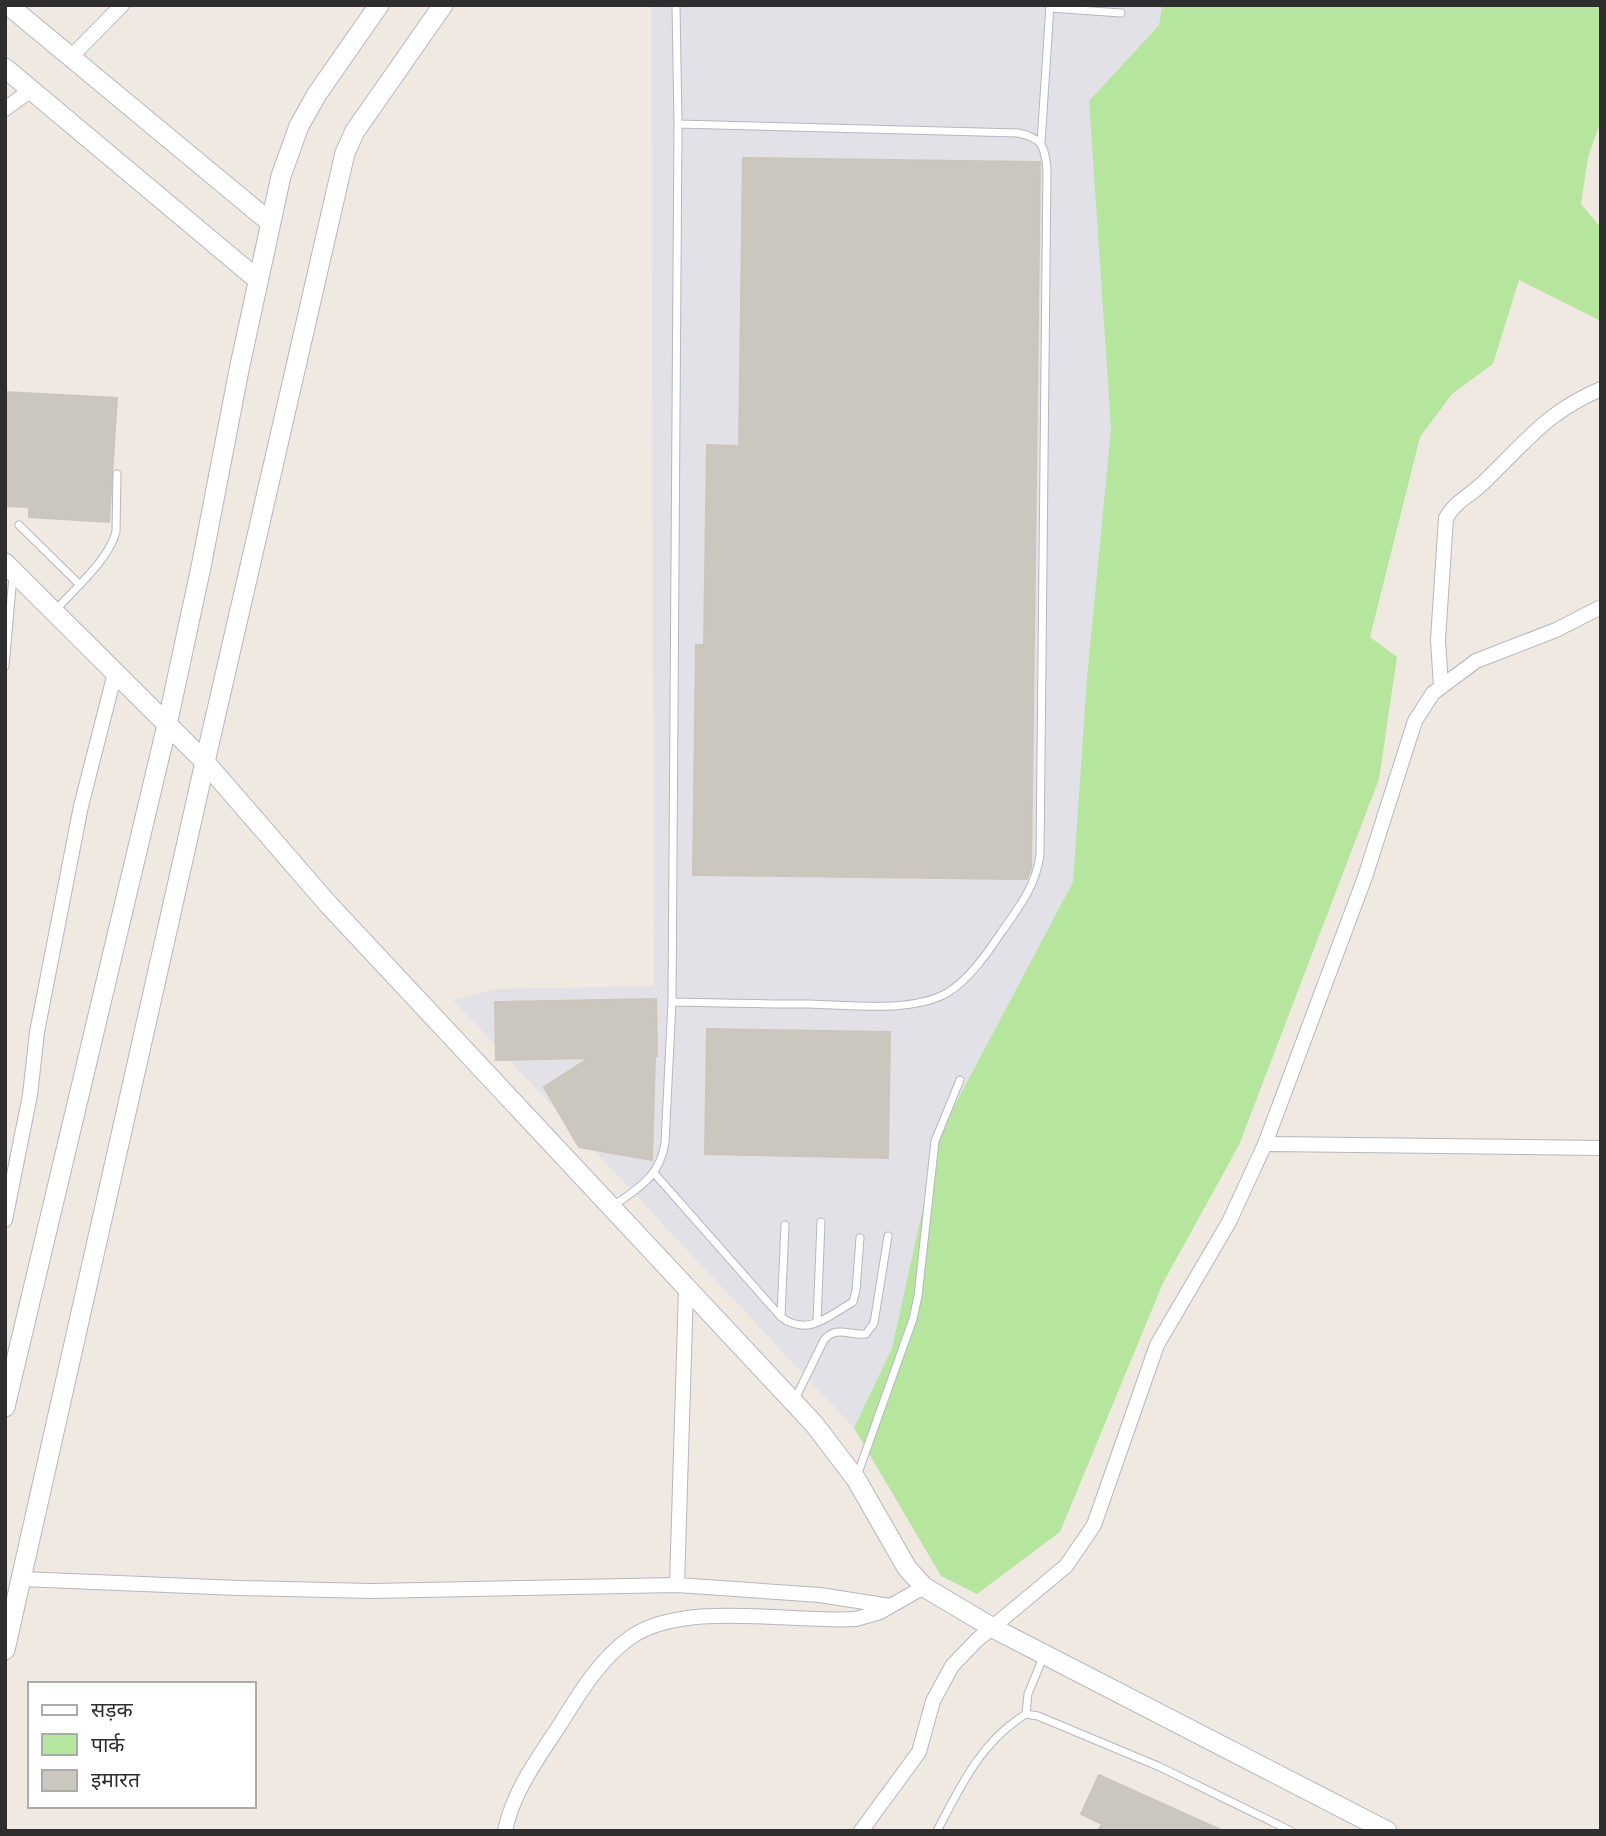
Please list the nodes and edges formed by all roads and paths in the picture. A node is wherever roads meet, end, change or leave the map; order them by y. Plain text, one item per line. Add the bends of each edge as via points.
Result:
1 (8, 5) edge
2 (122, 5) edge
3 (379, 5) edge
4 (443, 5) edge
5 (676, 5) edge
6 (1050, 7) edge
7 (1121, 13) dead end
8 (70, 58) junction
9 (5, 68) edge
10 (31, 90) junction
11 (5, 109) edge
12 (678, 124) junction
13 (1041, 143) junction
14 (271, 223) junction
15 (258, 280) junction
16 (1601, 389) edge
17 (117, 474) dead end
18 (19, 525) dead end
19 (9, 568) edge
20 (79, 584) junction
21 (1601, 607) edge
22 (54, 612) junction
23 (5, 666) edge
24 (115, 673) junction
25 (1441, 686) junction
26 (167, 725) junction
27 (205, 761) junction
28 (672, 1002) junction
29 (960, 1080) dead end
30 (1265, 1144) junction
31 (1601, 1148) edge
32 (654, 1173) junction
33 (611, 1207) junction
34 (5, 1220) edge
35 (821, 1222) dead end
36 (785, 1226) dead end
37 (888, 1236) dead end
38 (860, 1238) dead end
39 (686, 1288) junction
40 (781, 1317) junction
41 (817, 1322) junction
42 (794, 1401) junction
43 (5, 1408) edge
44 (856, 1479) junction
45 (23, 1578) junction
46 (677, 1585) junction
47 (924, 1587) junction
48 (890, 1606) junction
49 (993, 1628) junction
50 (5, 1650) edge
51 (1044, 1654) junction
52 (1026, 1714) junction
53 (505, 1831) edge
54 (861, 1831) edge
55 (937, 1831) edge
56 (1291, 1831) edge
57 (1387, 1831) edge

1 - 8 street
2 - 8 street
3 - 14 street via 299,126
4 - 27 street via 355,131 345,153
5 - 12 lane
6 - 7 lane
6 - 13 lane
8 - 14 street
9 - 10 street
10 - 11 street
10 - 15 street
12 - 13 lane via 1018,133
12 - 28 lane
13 - 28 lane via 1047,168 1040,855 1032,885 970,973 947,993 928,1001 881,1006
14 - 15 street
15 - 26 street
16 - 25 street via 1548,419 1446,518 1438,640
17 - 20 lane via 114,541
18 - 20 lane
19 - 22 street
19 - 23 lane
20 - 22 lane
21 - 25 street via 1556,631 1476,661
22 - 24 street
24 - 26 street
24 - 34 street via 76,832
25 - 30 street via 1415,721 1362,887
26 - 27 street
26 - 43 street
27 - 33 street via 328,904
27 - 45 street
28 - 32 lane via 665,1143
29 - 44 lane via 935,1141 913,1319
30 - 31 street
30 - 49 street via 1229,1222 1157,1345 1094,1525 1066,1566
32 - 33 lane
32 - 40 lane
33 - 39 street
35 - 41 lane
36 - 40 lane
37 - 42 lane via 870,1331 829,1334
38 - 41 lane via 853,1302
39 - 42 street
39 - 46 street
40 - 41 lane via 797,1326
42 - 44 street
44 - 47 street via 907,1568
45 - 46 street via 371,1591
45 - 50 street
46 - 48 street via 820,1595
47 - 48 street
47 - 49 street
48 - 53 street via 856,1619 691,1617 646,1628 618,1648 580,1692 519,1790
49 - 51 street
49 - 54 street via 952,1666 933,1701 919,1752
51 - 52 lane via 1028,1694
51 - 57 street via 1356,1820
52 - 55 lane via 1006,1726 990,1744
52 - 56 lane via 1160,1767

